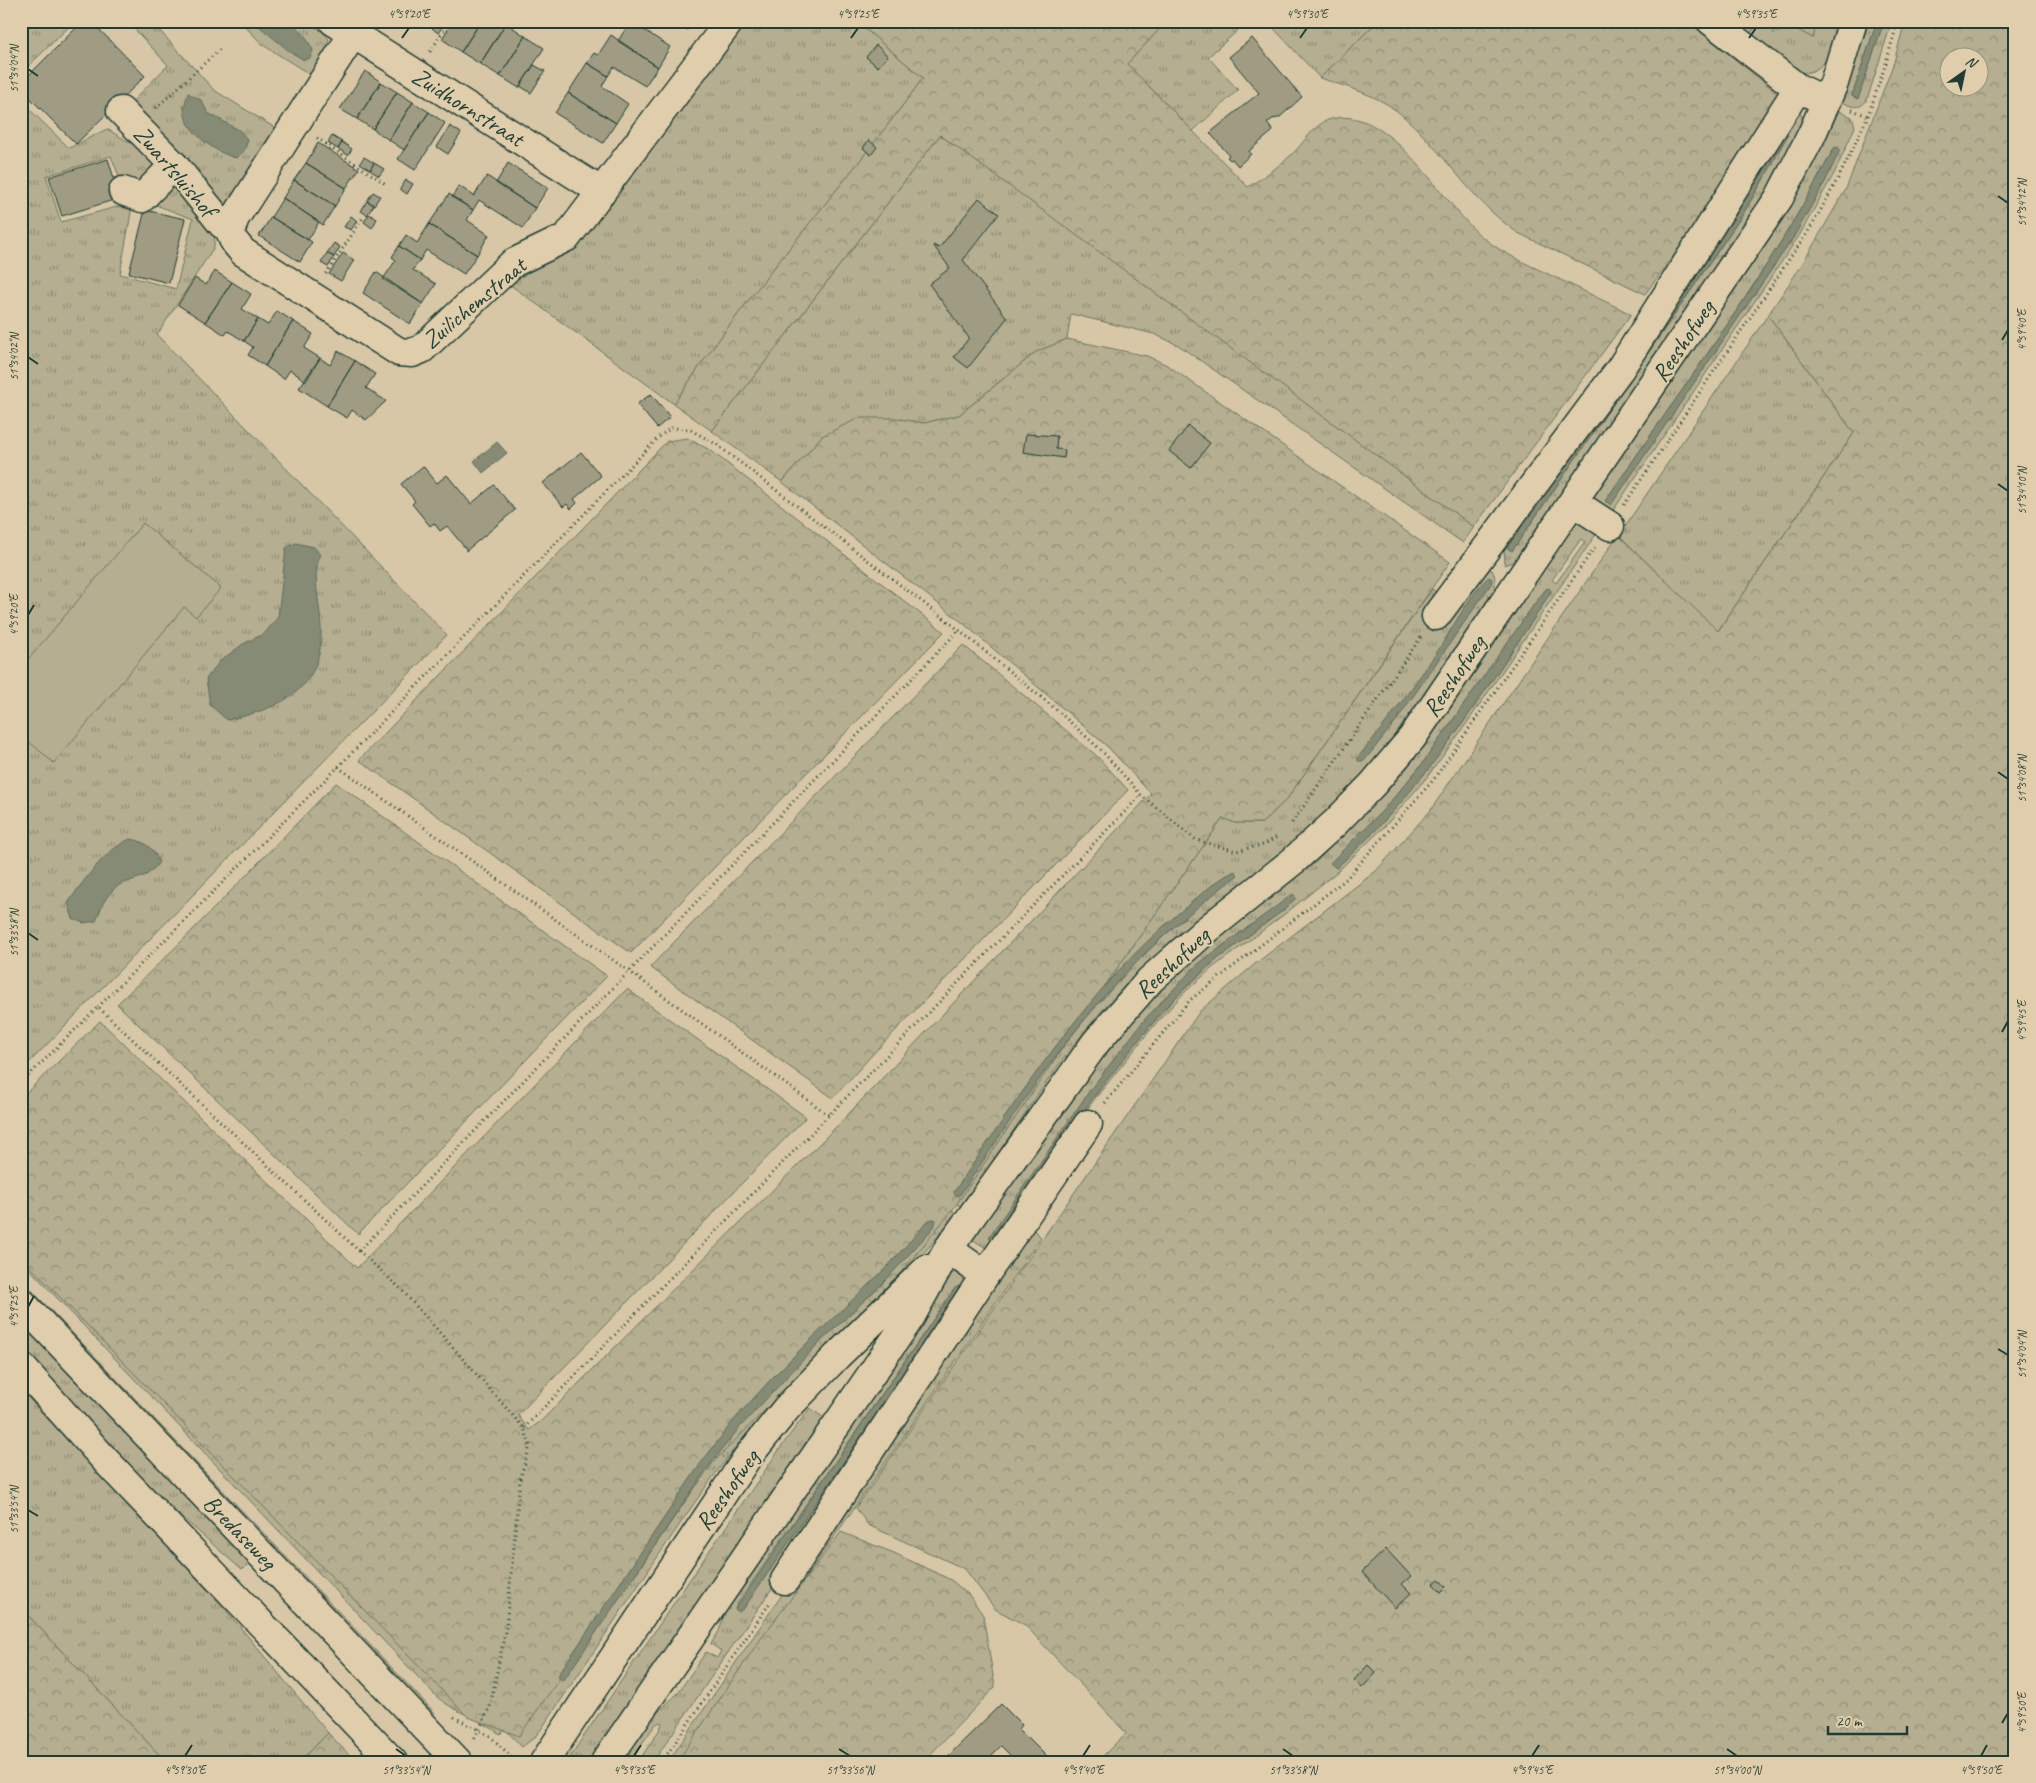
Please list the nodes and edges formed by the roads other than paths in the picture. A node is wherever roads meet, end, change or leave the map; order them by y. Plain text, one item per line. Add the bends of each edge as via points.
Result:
1 (730, 21) edge
2 (1711, 21) edge
3 (1853, 21) edge
4 (343, 27) edge
5 (1798, 88) junction
6 (1826, 101) junction
7 (121, 111) dead end
8 (174, 165) junction
9 (602, 192) junction
10 (137, 199) dead end
11 (231, 229) junction
12 (1573, 502) junction
13 (1610, 526) dead end
14 (1436, 616) road end
15 (1088, 1124) dead end
16 (948, 1249) junction
17 (986, 1276) junction
18 (21, 1302) edge
19 (21, 1366) edge
20 (785, 1580) road end
21 (393, 1762) edge
22 (458, 1762) edge
23 (544, 1762) edge
24 (605, 1762) edge

1 - 9 street, Zuilichemstraat
2 - 5 street
3 - 6 street, Reeshofweg
4 - 9 street, Zuidhornstraat
4 - 11 street via 295,124
5 - 6 street
5 - 14 street via 1620,369
6 - 12 street, Reeshofweg via 1779,198
7 - 8 street, Zwartsluishof
8 - 10 street
8 - 11 street, Zwartsluishof via 222,224
9 - 11 street, Zuilichemstraat via 567,237 513,263 422,349 412,353 399,352 243,252 232,238
12 - 13 street
12 - 16 street, Reeshofweg via 1412,738 1373,784 1294,861 1204,932 1150,980 1096,1042
15 - 17 street
16 - 17 street
16 - 23 street, Reeshofweg via 786,1409 747,1458
16 - 24 street, Reeshofweg via 910,1318
17 - 20 street
18 - 22 street, Bredaseweg
19 - 21 street, Bredaseweg via 106,1461

